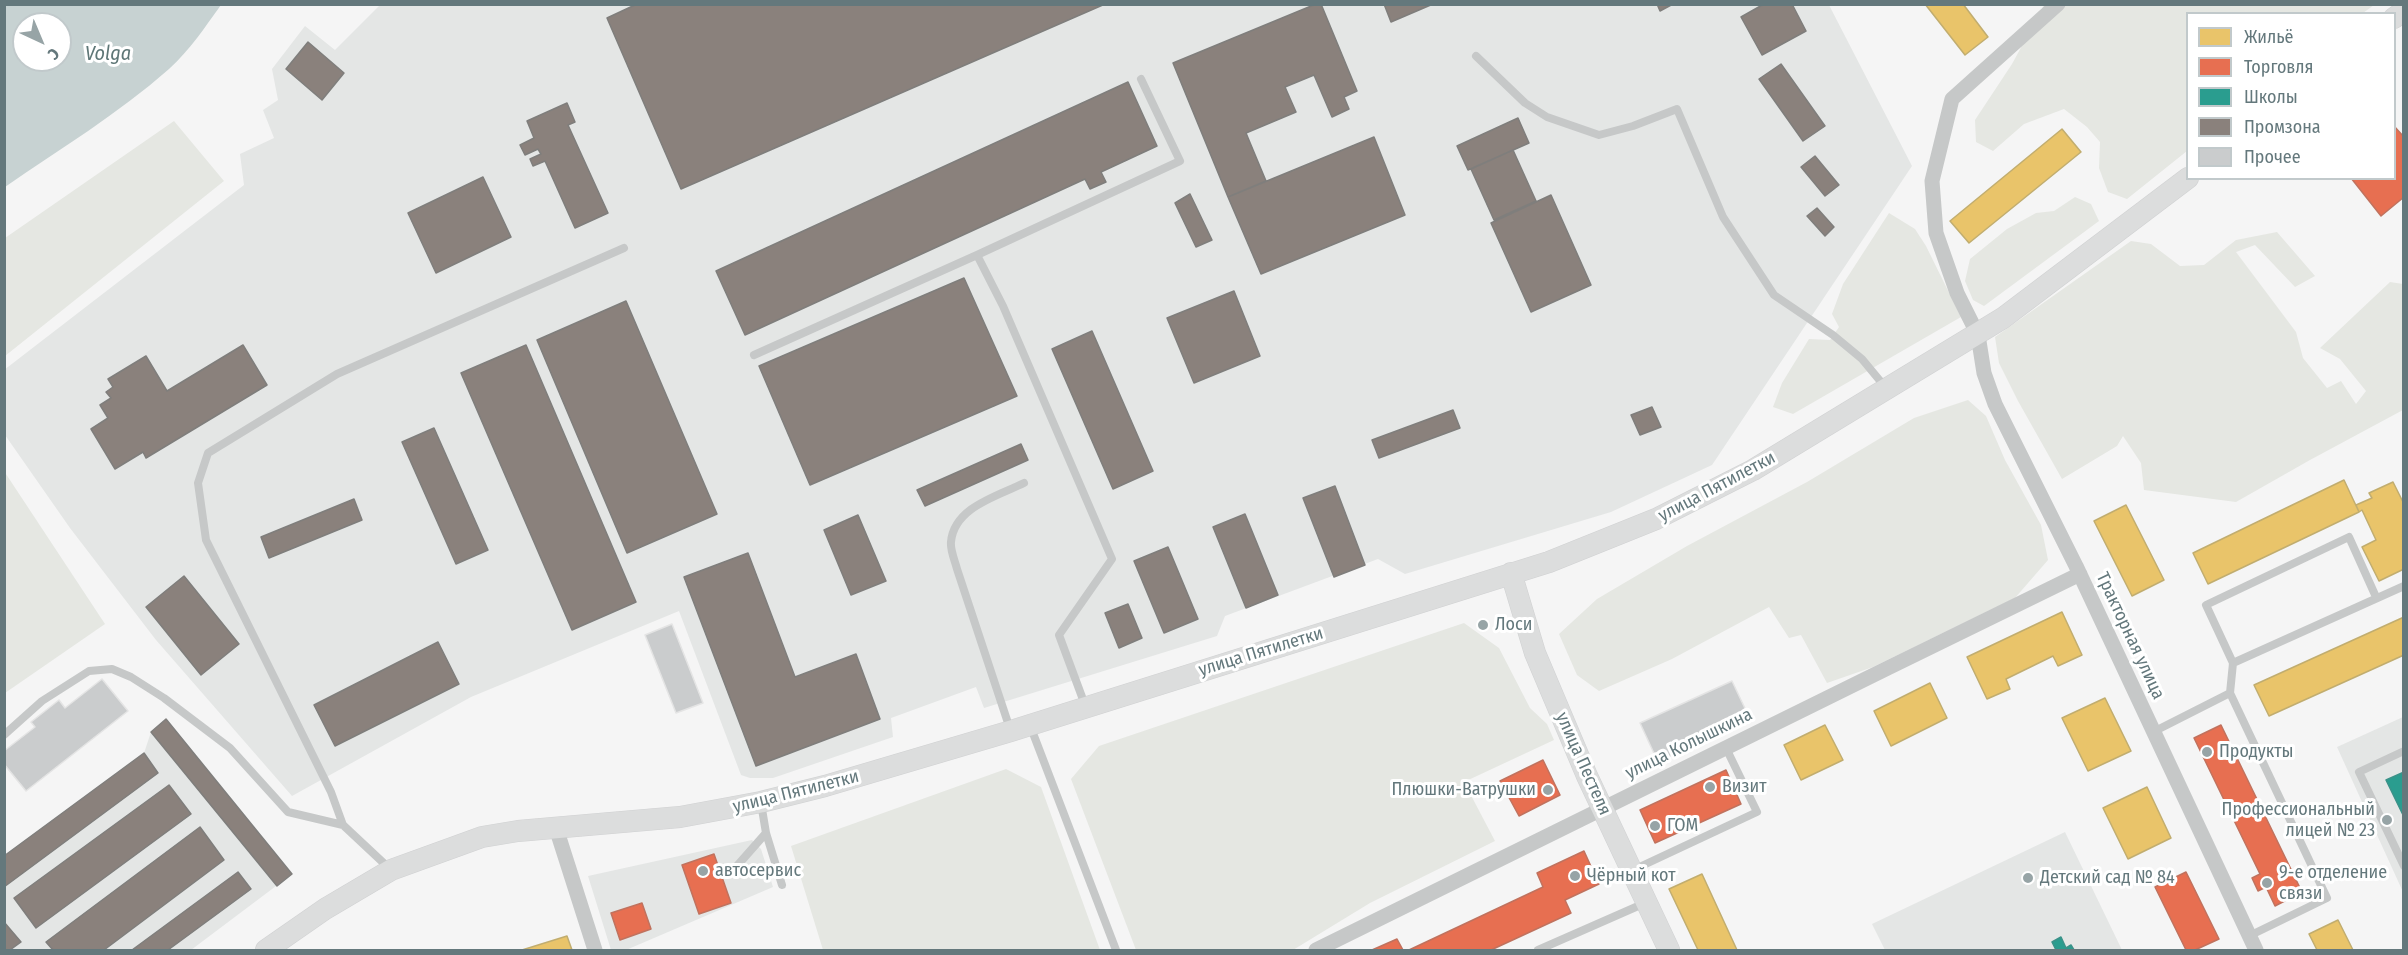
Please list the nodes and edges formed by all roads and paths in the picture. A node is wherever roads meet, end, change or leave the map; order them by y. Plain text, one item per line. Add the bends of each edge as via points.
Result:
1 (2058, 4) edge
2 (1476, 56) dead end
3 (1142, 79) dead end
4 (2186, 179) edge
5 (624, 248) dead end
6 (977, 255) junction
7 (1978, 335) junction
8 (754, 355) dead end
9 (1887, 389) junction
10 (1024, 483) dead end
11 (1511, 573) junction
12 (2080, 574) junction
13 (2403, 586) edge
14 (2376, 597) junction
15 (2233, 663) junction
16 (2230, 693) junction
17 (1086, 707) junction
18 (1020, 728) junction
19 (2152, 732) junction
20 (4, 735) edge
21 (1726, 748) junction
22 (2403, 751) edge
23 (761, 802) junction
24 (1602, 807) junction
25 (343, 825) junction
26 (556, 828) junction
27 (766, 833) junction
28 (2403, 866) edge
29 (736, 867) dead end
30 (391, 870) junction
31 (1632, 870) junction
32 (782, 885) dead end
33 (1647, 902) junction
34 (2253, 943) edge
35 (1321, 949) edge
36 (266, 951) edge
37 (595, 951) edge
38 (1116, 951) edge
39 (1538, 951) edge
40 (1669, 951) edge

1 - 7 street, Тракторная улица via 1952,99 1934,171 1936,233
2 - 9 lane via 1532,108 1599,135 1677,109 1723,217 1774,295 1862,359
3 - 6 lane via 1180,161
4 - 7 main road, улица Пятилетки
5 - 25 lane via 337,374 208,453 198,483 206,540 331,792
6 - 8 lane
6 - 17 lane via 1003,306 1112,559 1059,635
7 - 9 main road, улица Пятилетки
7 - 12 street, Тракторная улица via 1988,387
9 - 11 main road, улица Пятилетки via 1753,470 1684,506 1621,535
10 - 18 lane via 968,511 955,526 950,543
11 - 17 main road, улица Пятилетки
11 - 24 main road, улица Пестеля via 1535,653
12 - 19 street, Тракторная улица
12 - 21 street, улица Колышкина
13 - 14 lane
14 - 15 lane
14 - 15 lane via 2349,537 2206,605
15 - 16 lane
16 - 19 lane
16 - 34 lane via 2327,898
17 - 18 main road, улица Пятилетки
18 - 23 main road, улица Пятилетки
18 - 38 lane
19 - 34 street, Тракторная улица
20 - 25 lane via 42,701 89,671 112,669 164,698 230,748 288,812
21 - 24 street, улица Колышкина
21 - 31 lane via 1757,812
22 - 28 lane via 2359,772
23 - 26 main road, улица Пятилетки via 680,817
23 - 27 lane
24 - 31 main road, улица Пестеля
24 - 35 street, улица Колышкина
25 - 30 lane
26 - 30 main road, улица Пятилетки via 482,837
26 - 37 street
27 - 29 lane
27 - 32 lane
30 - 36 main road, улица Пятилетки via 324,909
31 - 33 main road, улица Пестеля
33 - 39 lane
33 - 40 main road, улица Пестеля

